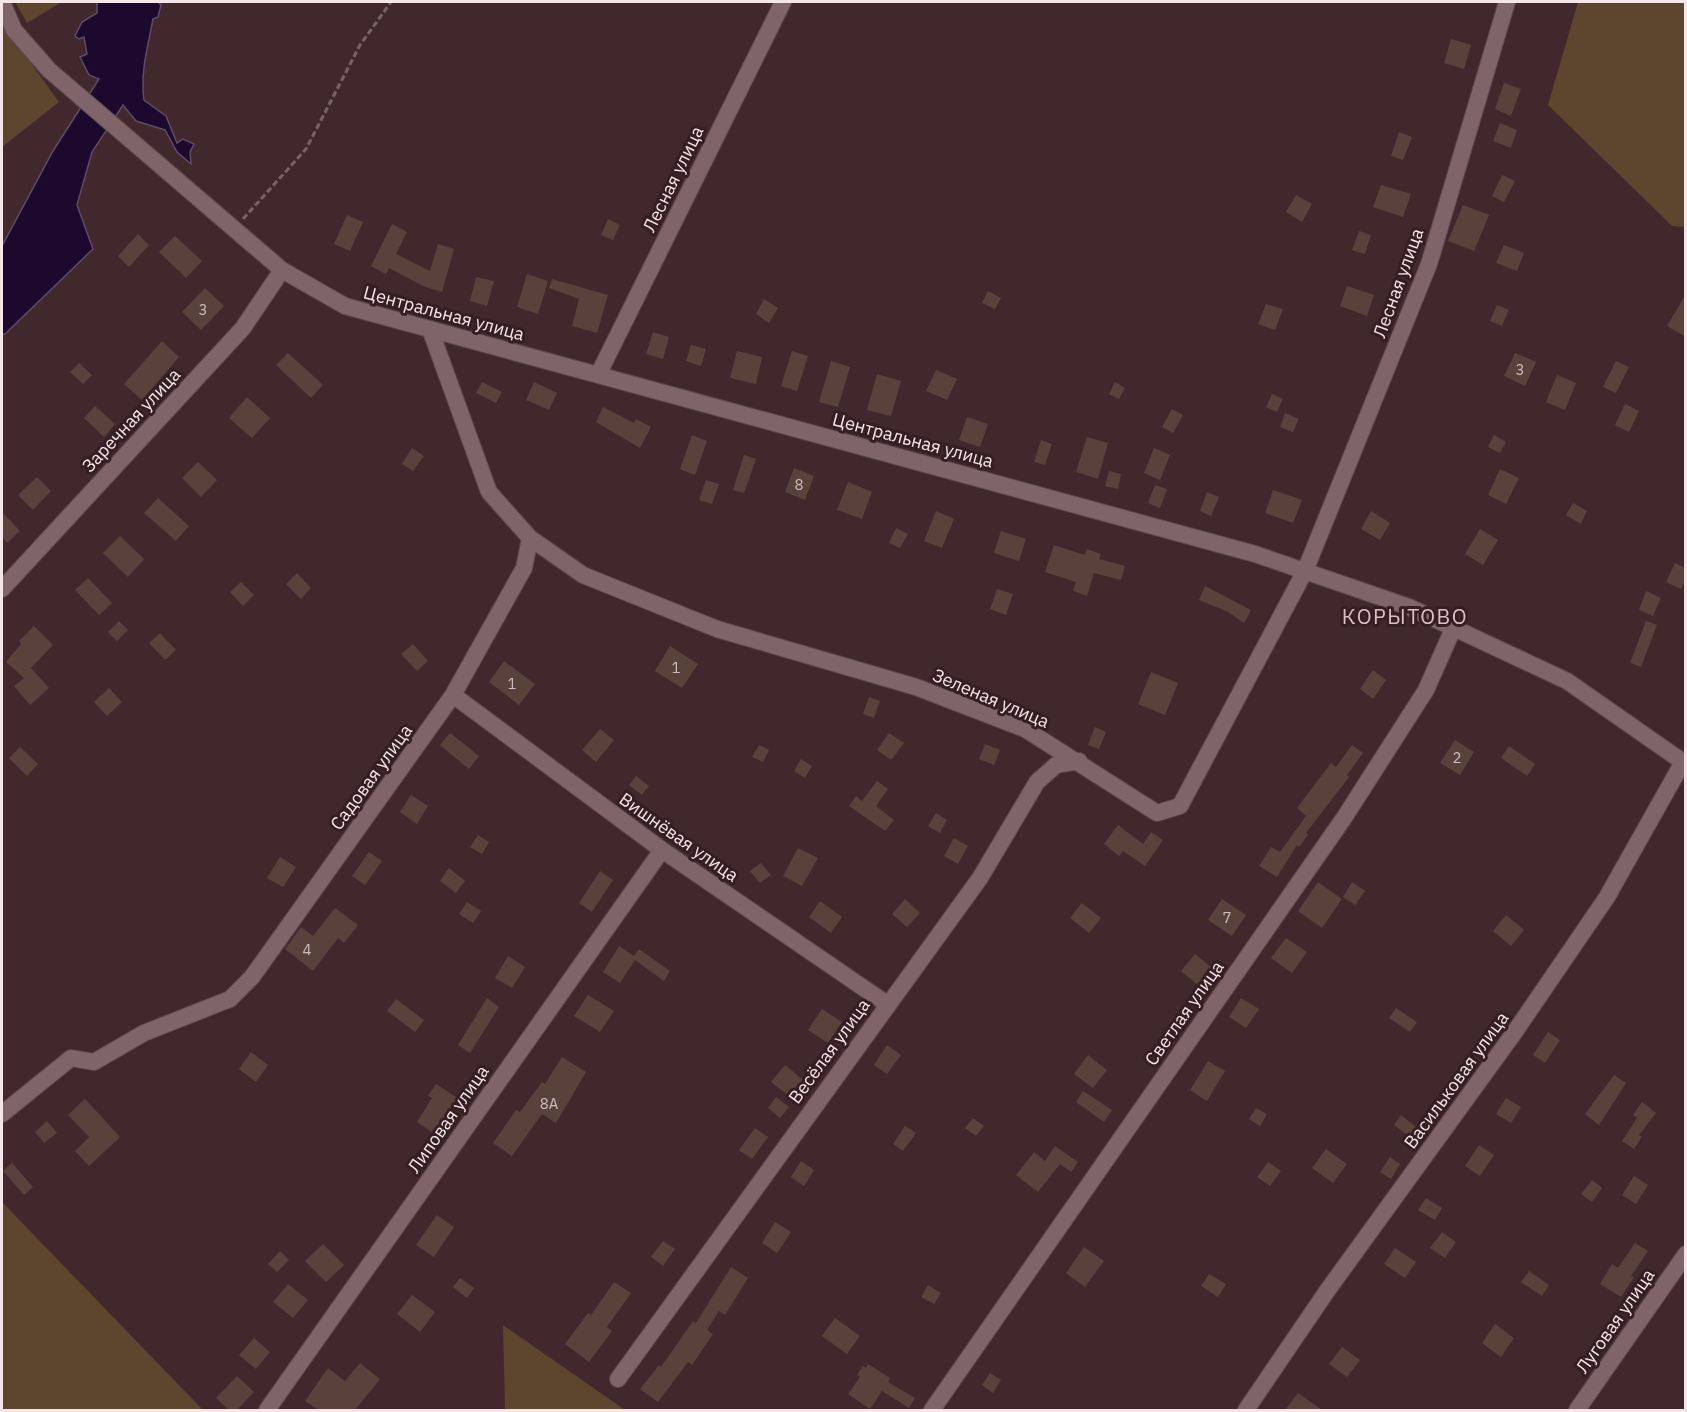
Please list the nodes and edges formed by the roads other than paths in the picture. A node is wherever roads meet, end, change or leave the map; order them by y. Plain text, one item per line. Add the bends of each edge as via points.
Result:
1 (783, 2) edge
2 (1507, 2) edge
3 (2, 3) edge
4 (282, 270) junction
5 (430, 329) junction
6 (598, 375) junction
7 (530, 538) junction
8 (1305, 571) junction
9 (2, 590) edge
10 (1453, 628) junction
11 (453, 695) junction
12 (1079, 761) junction
13 (1684, 763) edge
14 (662, 850) junction
15 (887, 1004) junction
16 (2, 1114) edge
17 (1686, 1254) edge
18 (618, 1379) dead end
19 (267, 1410) edge
20 (932, 1410) edge
21 (1246, 1410) edge
22 (1577, 1410) edge

1 - 6 street, Лесная улица
2 - 8 street, Лесная улица via 1429,264
3 - 4 street, Центральная улица via 14,30 49,70
4 - 5 street, Центральная улица via 345,306
4 - 9 street, Заречная улица via 243,328
5 - 6 street, Центральная улица
5 - 7 street via 489,492
6 - 8 street, Центральная улица via 1255,554
7 - 11 street, Садовая улица via 524,568
7 - 12 street, Зеленая улица via 583,574 676,613 717,629 916,687 1025,729
8 - 10 street, Центральная улица via 1409,607
8 - 12 street, Зеленая улица via 1180,806 1157,813
10 - 13 street, Центральная улица via 1567,681
10 - 20 street, Светлая улица via 1426,690 1344,818
11 - 14 street, Вишнёвая улица
11 - 16 street, Садовая улица via 252,977 230,999 144,1033 94,1062 71,1058
12 - 15 street, Весёлая улица via 1056,765 1037,782 980,878
13 - 21 street, Васильковая улица via 1607,897
14 - 15 street, Вишнёвая улица
14 - 19 street, Липовая улица
15 - 18 street, Весёлая улица
17 - 22 street, Луговая улица

